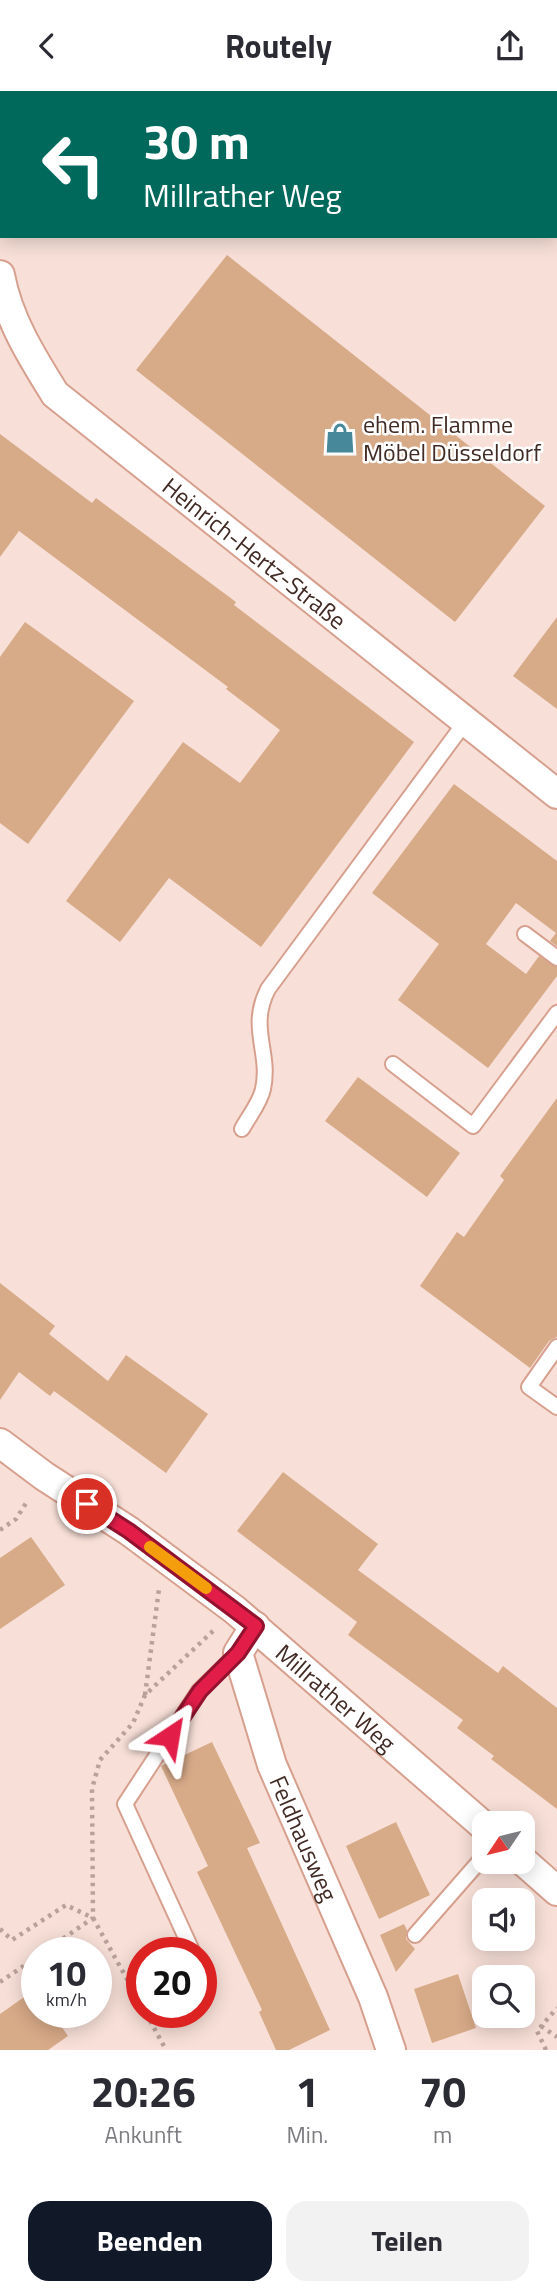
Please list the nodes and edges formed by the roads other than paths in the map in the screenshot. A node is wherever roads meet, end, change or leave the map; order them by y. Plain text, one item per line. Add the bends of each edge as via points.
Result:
1 (0, 275) edge
2 (466, 721) junction
3 (557, 794) edge
4 (525, 934) dead end
5 (557, 958) edge
6 (557, 1013) edge
7 (393, 1064) dead end
8 (242, 1129) dead end
9 (557, 1347) edge
10 (557, 1407) edge
11 (0, 1443) edge
12 (246, 1618) junction
13 (238, 1653) junction
14 (472, 1816) edge
15 (472, 1870) edge
16 (536, 1872) edge
17 (557, 1891) edge
18 (415, 1935) dead end
19 (186, 1937) edge
20 (391, 2050) edge

1 - 2 street, Heinrich-Hertz-Straße via 23,343 55,394
2 - 3 street, Heinrich-Hertz-Straße
2 - 8 lane via 268,989 258,1019 263,1089
4 - 5 lane
6 - 7 lane via 473,1126
9 - 10 lane via 529,1387
11 - 12 street, Millrather Weg
12 - 13 street
12 - 14 street, Millrather Weg
13 - 19 lane via 200,1691 125,1804
13 - 20 street, Feldhausweg via 272,1765 373,1997
15 - 18 lane
16 - 17 street

